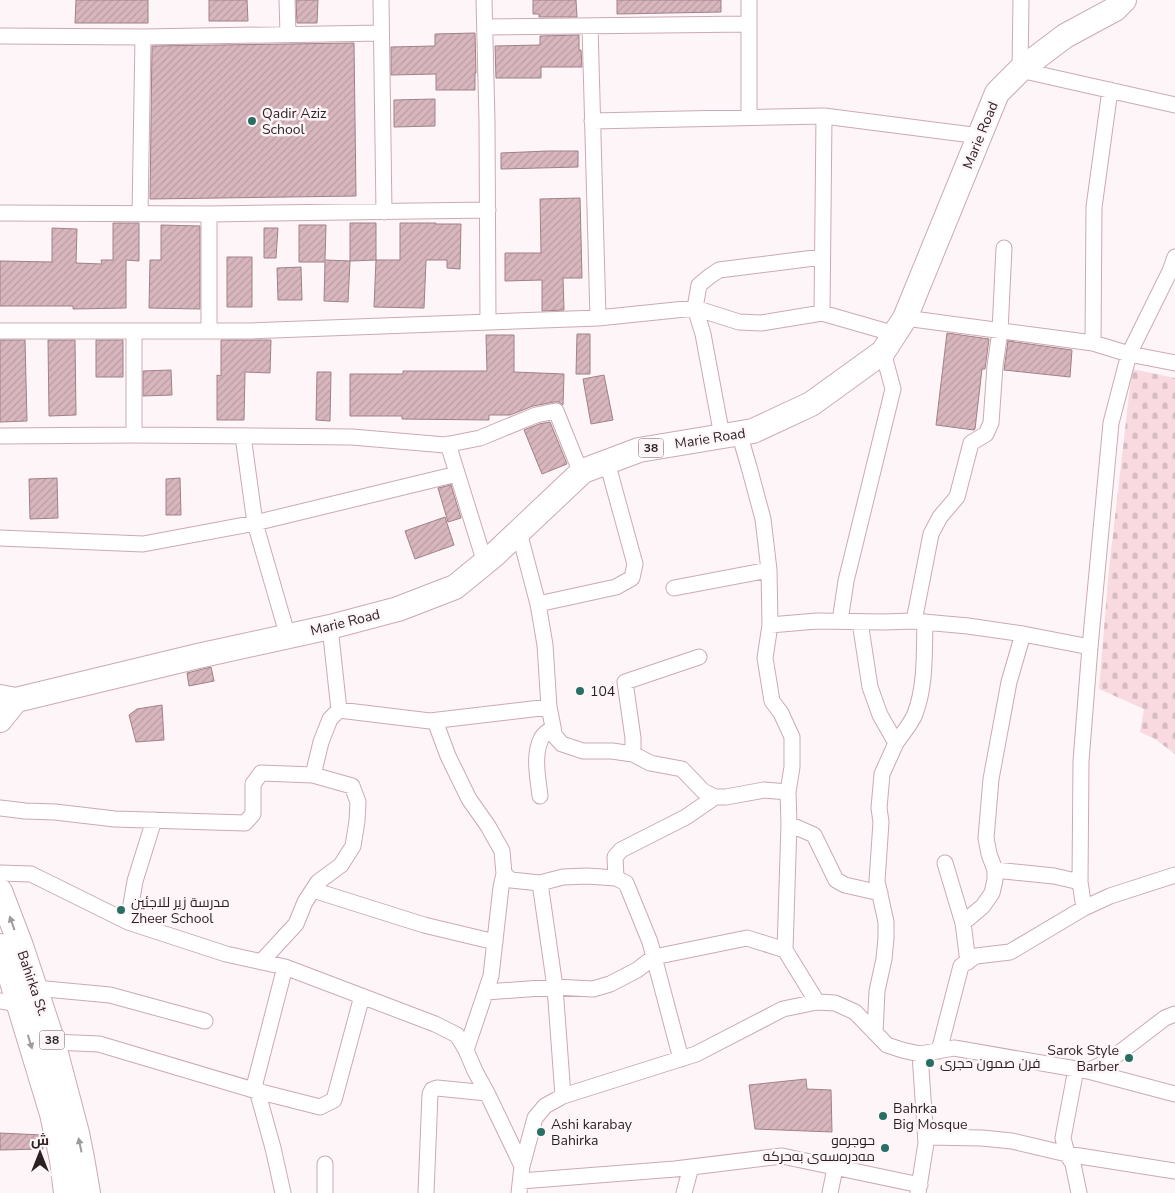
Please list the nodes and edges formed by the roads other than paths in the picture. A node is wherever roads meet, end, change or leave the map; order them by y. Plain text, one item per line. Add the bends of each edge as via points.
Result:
1 (287, 0) edge
2 (381, 0) edge
3 (484, 0) edge
4 (749, 0) edge
5 (1022, 0) edge
6 (1124, 0) edge
7 (749, 24) junction
8 (590, 26) junction
9 (485, 27) junction
10 (381, 33) junction
11 (288, 34) junction
12 (0, 36) edge
13 (143, 37) junction
14 (1020, 70) junction
15 (1110, 90) junction
16 (1175, 105) edge
17 (824, 116) junction
18 (749, 117) junction
19 (592, 121) junction
20 (980, 136) junction
21 (488, 210) junction
22 (384, 212) junction
23 (0, 213) edge
24 (140, 214) junction
25 (209, 214) junction
26 (1004, 248) dead end
27 (822, 256) junction
28 (1175, 256) edge
29 (695, 308) junction
30 (822, 313) junction
31 (598, 318) junction
32 (488, 322) junction
33 (0, 331) edge
34 (134, 331) junction
35 (1000, 331) junction
36 (209, 332) junction
37 (894, 334) junction
38 (1093, 343) junction
39 (1129, 354) junction
40 (1175, 363) edge
41 (134, 435) junction
42 (730, 435) junction
43 (0, 436) edge
44 (243, 436) junction
45 (448, 444) junction
46 (607, 462) junction
47 (581, 473) junction
48 (457, 474) junction
49 (255, 523) junction
50 (519, 532) junction
51 (0, 538) edge
52 (485, 563) junction
53 (769, 570) junction
54 (674, 588) dead end
55 (538, 604) junction
56 (840, 621) junction
57 (860, 622) junction
58 (920, 622) junction
59 (770, 624) junction
60 (330, 627) junction
61 (1022, 634) junction
62 (288, 636) junction
63 (1090, 648) junction
64 (699, 657) dead end
65 (8, 699) edge
66 (549, 707) junction
67 (338, 710) junction
68 (0, 720) edge
69 (435, 721) junction
70 (553, 727) junction
71 (896, 743) junction
72 (633, 754) junction
73 (313, 775) junction
74 (788, 792) junction
75 (540, 796) dead end
76 (715, 797) junction
77 (0, 808) edge
78 (154, 820) junction
79 (789, 824) junction
80 (945, 862) dead end
81 (995, 870) junction
82 (0, 873) edge
83 (504, 874) junction
84 (1175, 875) edge
85 (616, 878) junction
86 (1080, 882) junction
87 (540, 883) junction
88 (313, 890) junction
89 (0, 891) edge
90 (880, 893) junction
91 (1084, 908) junction
92 (128, 922) junction
93 (963, 923) junction
94 (495, 942) junction
95 (0, 946) edge
96 (785, 950) junction
97 (654, 957) junction
98 (261, 962) junction
99 (968, 962) junction
100 (285, 967) junction
101 (555, 987) junction
102 (35, 988) junction
103 (486, 992) junction
104 (362, 996) junction
105 (9, 1002) edge
106 (817, 1002) junction
107 (1175, 1014) edge
108 (205, 1021) dead end
109 (875, 1032) junction
110 (53, 1042) junction
111 (466, 1050) junction
112 (939, 1051) junction
113 (920, 1054) junction
114 (681, 1059) junction
115 (1082, 1070) junction
116 (257, 1091) junction
117 (488, 1093) junction
118 (1175, 1094) edge
119 (563, 1096) junction
120 (61, 1112) junction
121 (926, 1137) junction
122 (1067, 1154) junction
123 (325, 1164) dead end
124 (691, 1167) junction
125 (836, 1168) junction
126 (1175, 1171) edge
127 (521, 1180) edge
128 (77, 1189) edge
129 (919, 1189) edge
130 (284, 1193) edge
131 (325, 1193) edge
132 (426, 1193) edge
133 (684, 1193) edge
134 (830, 1193) edge
135 (1079, 1193) edge

1 - 11 street
2 - 10 street
3 - 9 street
4 - 7 street
5 - 14 street
6 - 14 main road, Marie Road via 1115,9 1065,36
7 - 8 street
7 - 18 street
8 - 9 street
8 - 19 street
9 - 21 street
10 - 11 street
10 - 22 street
11 - 13 street
12 - 13 street
13 - 24 street
14 - 15 street
14 - 20 main road, Marie Road via 997,93
15 - 16 street
15 - 38 street via 1094,207
17 - 18 street
17 - 20 street
17 - 27 street
18 - 19 street
19 - 31 street
20 - 37 main road, Marie Road
21 - 22 street
21 - 32 street
22 - 25 street
23 - 24 street
24 - 25 street
25 - 36 street
26 - 35 street
27 - 29 street via 720,270 699,285
27 - 30 street
28 - 39 street
29 - 30 street via 738,322 761,323
29 - 31 street
29 - 42 street
30 - 37 street
31 - 32 street
32 - 36 street
33 - 34 street
34 - 36 street
34 - 41 street
35 - 37 street
35 - 38 street
35 - 58 street via 991,423 986,434 971,443 957,497 940,517 932,534
37 - 42 main road, Marie Road / 38 via 811,404 752,431
37 - 56 street via 894,389 846,581
38 - 39 street
39 - 40 street
39 - 63 street via 1111,423
41 - 43 street
41 - 44 street
42 - 46 main road, Marie Road / 38 via 639,450
42 - 53 street via 749,467 763,519
44 - 45 street via 352,437
44 - 49 street
45 - 47 street via 480,438 536,414 556,411
45 - 48 street
46 - 47 main road, Marie Road / 38
46 - 55 street via 635,564 632,578 616,587
47 - 50 main road, Marie Road / 38
48 - 49 street
48 - 52 street
49 - 51 street via 143,544
49 - 62 street
50 - 52 main road, Marie Road / 38
50 - 55 street
52 - 60 main road, Marie Road / 38 via 454,587 398,609
53 - 54 street
53 - 59 street
55 - 66 street via 546,645
56 - 57 street
56 - 59 street
57 - 58 street
57 - 71 street via 870,687 880,716
58 - 61 street
58 - 71 street via 924,667 921,691 914,715
59 - 74 street via 765,658 772,701 792,737
60 - 62 main road, Marie Road / 38
60 - 67 street
61 - 63 street
61 - 81 street via 1009,682 991,779 986,838
62 - 65 main road, Marie Road / 38
63 - 86 street via 1081,761
64 - 72 street via 625,682
65 - 68 main road, 38 via 7,710
66 - 69 street
66 - 70 street
67 - 69 street
67 - 73 street via 330,719 320,742
69 - 83 street via 468,799 502,851
70 - 72 street via 554,735 562,744 583,751
70 - 75 street via 542,737 538,751
71 - 90 street via 882,774 877,881
72 - 76 street via 650,763 682,769 703,792
73 - 78 street via 261,773 253,784 253,814 245,823
73 - 88 street via 352,786 358,802 353,846 341,865 318,882
74 - 76 street via 764,790
74 - 79 street
76 - 85 street via 686,817 621,850 615,857
77 - 78 street
78 - 92 street via 135,881
79 - 90 street via 814,835 836,880
79 - 96 street
80 - 93 street
81 - 86 street
81 - 93 street via 992,893 983,906
82 - 92 street via 31,874
83 - 87 street via 511,880
83 - 94 street
84 - 91 street
85 - 87 street via 564,877
85 - 97 street via 626,883
86 - 91 street
87 - 101 street
88 - 94 street via 424,925
88 - 98 street via 296,924
102 -> 89 main road, Bahirka St. / 38
90 - 109 street via 886,938 877,992
91 - 99 street via 1010,952 976,956
92 - 98 street
93 - 99 street
94 - 103 street
95 - 105 main road, Bahirka St. / 38 via 6,962
96 - 97 street via 747,938
96 - 106 street
97 - 101 street via 610,984 593,989
97 - 114 street
98 - 100 street
99 - 112 street via 961,966
100 - 104 street
100 - 116 street via 255,1083
101 - 103 street
101 - 119 street
102 - 108 street via 110,995
102 - 110 main road, Bahirka St. / 38
103 - 111 street
104 - 111 street via 457,1035
104 - 116 street via 334,1100 320,1107
105 -> 120 main road, Bahirka St. / 38
106 - 109 street via 835,1003 855,1012
106 - 114 street via 783,1009
107 - 115 street via 1165,1018 1110,1060
109 - 113 street via 887,1045
110 - 116 street via 99,1044
110 - 120 main road, Bahirka St. / 38
111 - 117 street
112 - 113 street
112 - 115 street via 954,1048
113 - 121 street
114 - 119 street
115 - 118 street
115 - 122 street via 1063,1138
116 - 130 street
117 - 127 street
117 - 132 street via 432,1090
119 - 127 street via 546,1106 535,1118
120 - 128 main road, Bahirka St. / 38 via 77,1133
121 - 122 street via 1012,1141
121 - 129 street
122 - 126 street
122 - 135 street via 1073,1164
123 - 131 street
124 - 125 street via 782,1156
124 - 127 street
124 - 133 street
125 - 129 street
125 - 134 street

